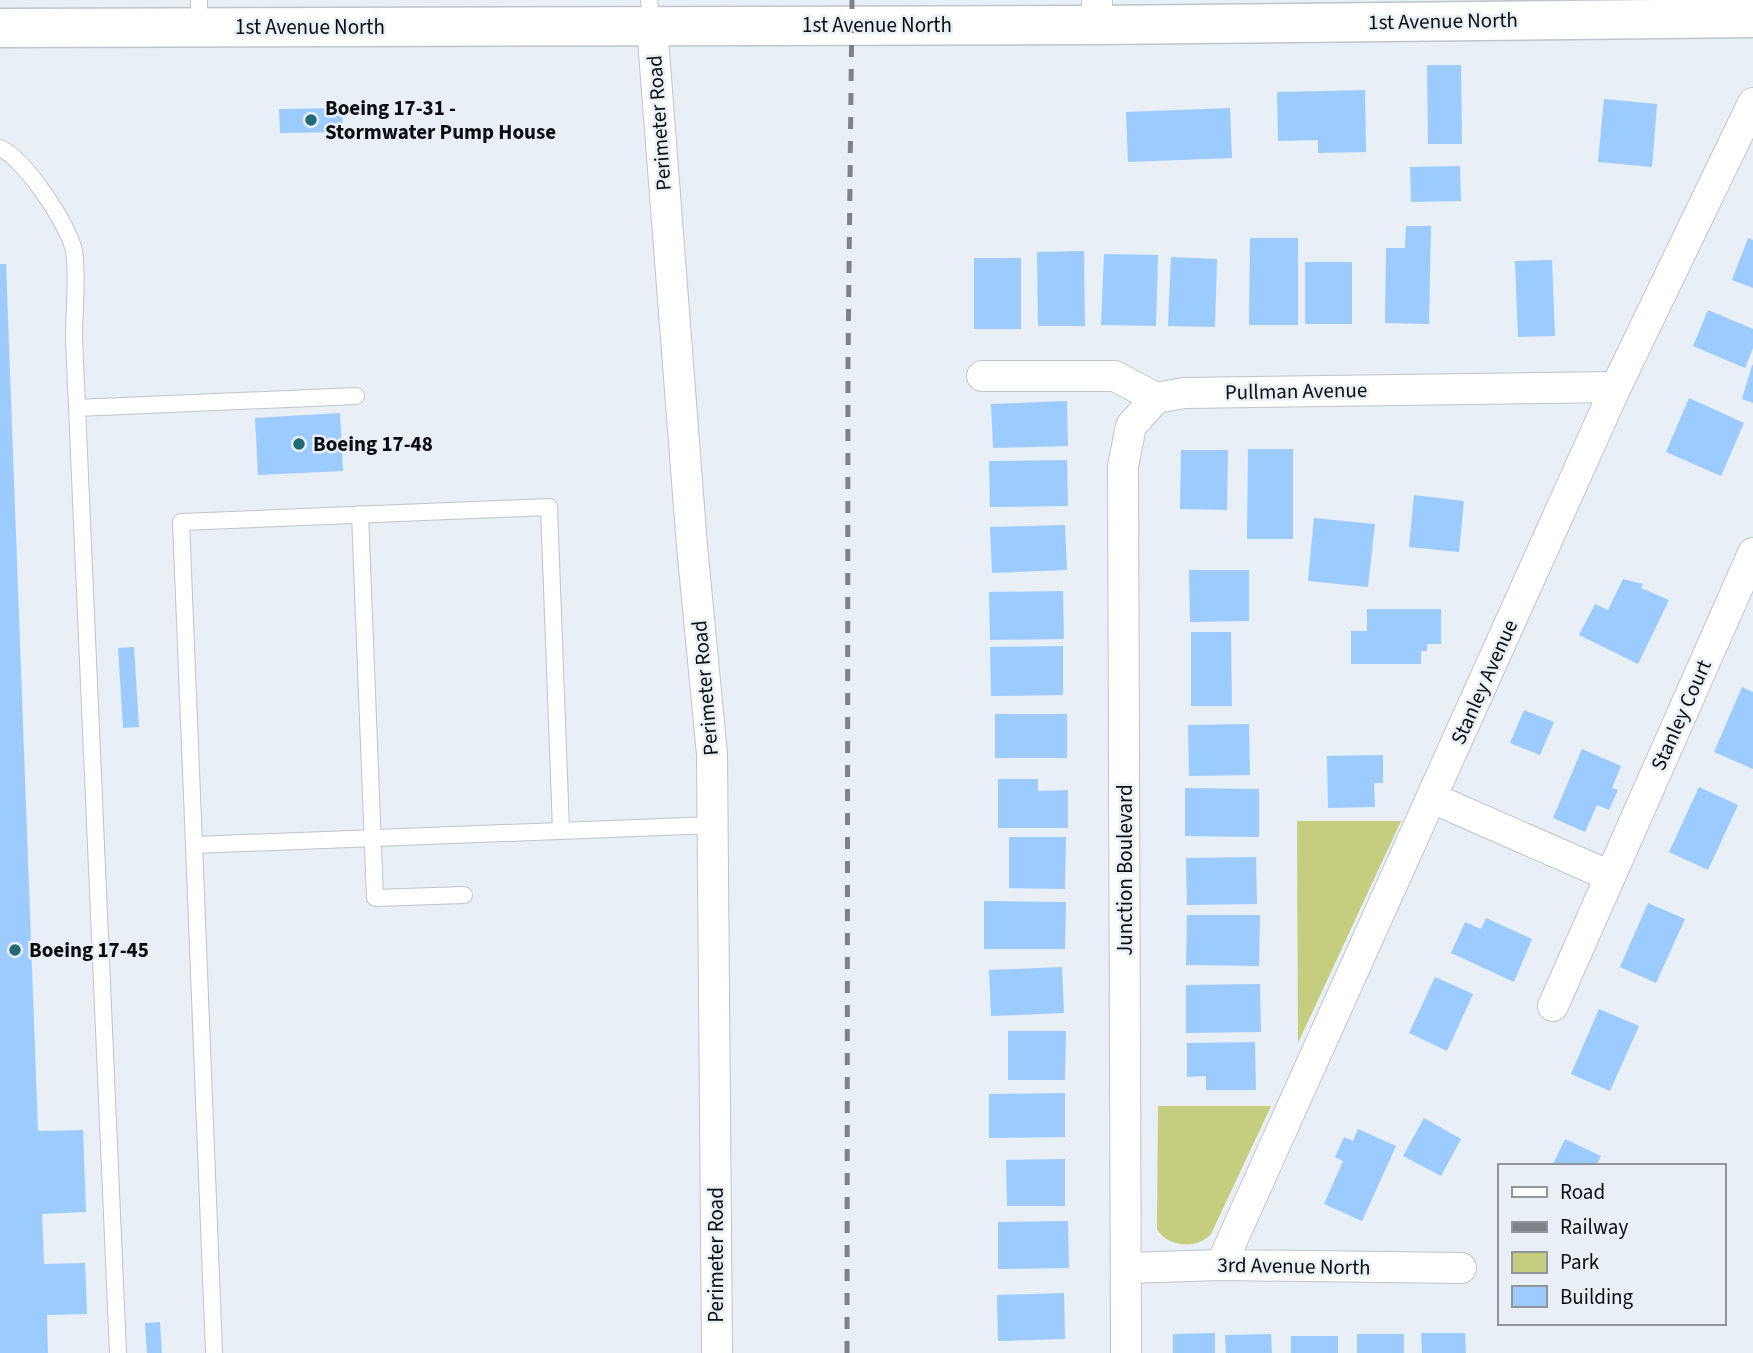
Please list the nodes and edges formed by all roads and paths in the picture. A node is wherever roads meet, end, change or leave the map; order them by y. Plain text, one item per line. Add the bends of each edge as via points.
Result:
1 (651, 13) edge
2 (1097, 13) edge
3 (199, 14) edge
4 (1753, 18) edge
5 (0, 28) edge
6 (1753, 103) edge
7 (0, 148) edge
8 (982, 376) dead end
9 (1616, 387) junction
10 (356, 396) dead end
11 (1156, 398) junction
12 (77, 408) junction
13 (360, 514) junction
14 (1753, 553) edge
15 (1432, 799) junction
16 (713, 825) junction
17 (561, 830) junction
18 (373, 838) junction
19 (194, 845) junction
20 (1610, 876) junction
21 (464, 895) dead end
22 (1553, 1006) dead end
23 (1222, 1265) junction
24 (1126, 1268) junction
25 (1461, 1268) dead end
26 (118, 1353) edge
27 (214, 1353) edge
28 (717, 1353) edge
29 (1126, 1353) edge

1 - 2 street, 1st Avenue North
1 - 3 street, 1st Avenue North
1 - 16 street, Perimeter Road via 712,754
2 - 4 street, 1st Avenue North
3 - 5 street, 1st Avenue North
6 - 9 street, Stanley Avenue
7 - 12 lane via 11,152 48,198 74,250
8 - 11 street via 1115,376
9 - 11 street, Pullman Avenue via 1184,393
9 - 15 street, Stanley Avenue
10 - 12 lane
11 - 24 street, Junction Boulevard via 1131,426 1123,466
12 - 26 lane
13 - 17 lane via 549,507
13 - 18 lane
13 - 19 lane via 181,522
14 - 20 street, Stanley Court
15 - 20 street
15 - 23 street, Stanley Avenue
16 - 17 lane
16 - 28 street, Perimeter Road
17 - 18 lane
18 - 19 lane
18 - 21 lane via 375,898
19 - 27 lane
20 - 22 street, Stanley Court
23 - 24 street, 3rd Avenue North
23 - 25 street, 3rd Avenue North
24 - 29 street, Junction Boulevard

